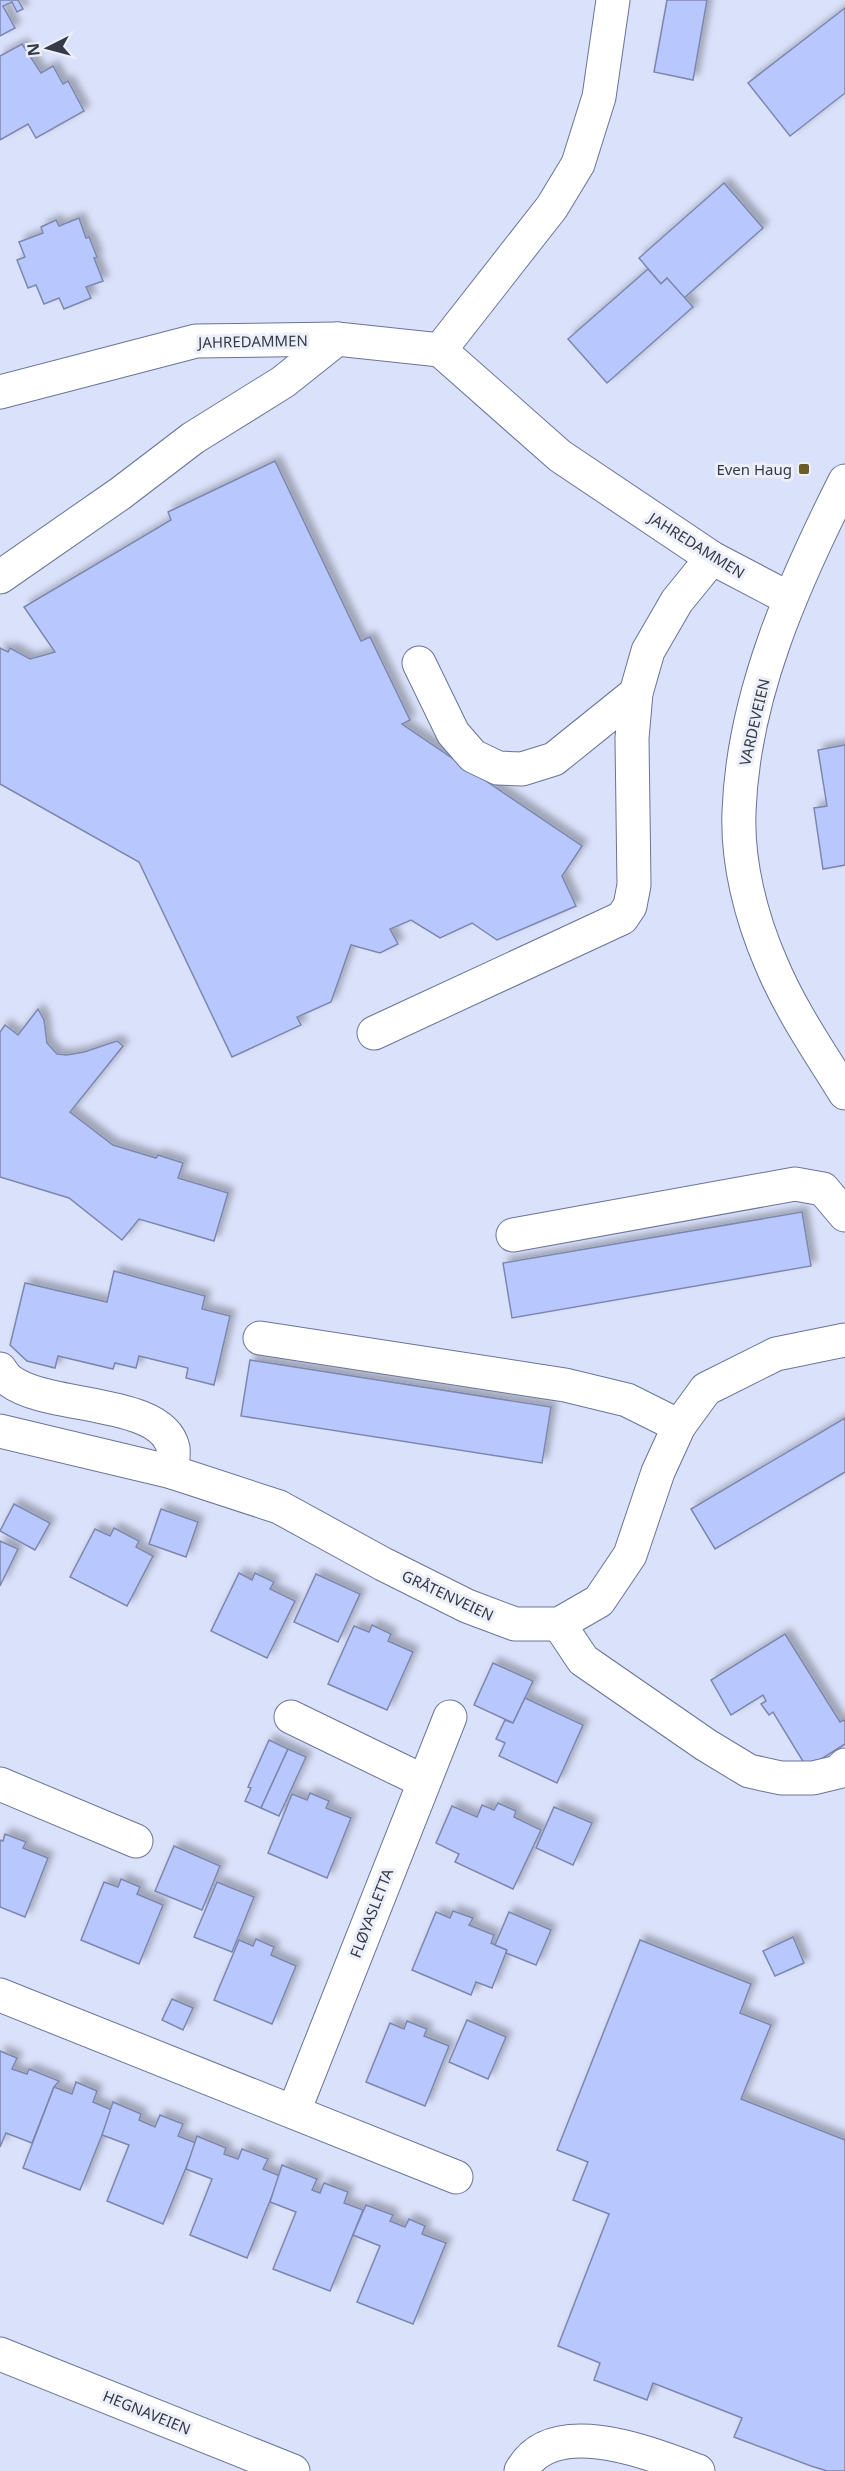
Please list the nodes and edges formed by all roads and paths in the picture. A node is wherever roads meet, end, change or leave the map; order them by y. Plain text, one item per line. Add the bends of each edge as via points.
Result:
1 (613, 0) edge
2 (337, 339) junction
3 (440, 350) junction
4 (0, 392) edge
5 (844, 485) edge
6 (712, 558) junction
7 (0, 577) edge
8 (790, 599) junction
9 (419, 663) dead end
10 (636, 693) junction
11 (374, 1033) dead end
12 (845, 1093) edge
13 (845, 1215) edge
14 (513, 1235) dead end
15 (260, 1338) dead end
16 (845, 1340) edge
17 (0, 1369) edge
18 (679, 1426) junction
19 (0, 1431) edge
20 (172, 1472) junction
21 (559, 1624) junction
22 (291, 1717) dead end
23 (450, 1717) dead end
24 (845, 1765) edge
25 (423, 1781) junction
26 (0, 1784) edge
27 (136, 1841) dead end
28 (0, 1995) edge
29 (294, 2110) junction
30 (456, 2177) dead end
31 (0, 2354) edge
32 (557, 2458) edge
33 (293, 2471) edge
34 (521, 2471) edge
35 (698, 2471) edge

1 - 3 street via 599,98 578,164 552,207
2 - 3 street, JAHREDAMMEN
2 - 4 street, JAHREDAMMEN via 196,340
2 - 7 street via 283,382 193,438
3 - 6 street, JAHREDAMMEN via 560,456
5 - 8 street, VARDEVEIEN
6 - 8 street, JAHREDAMMEN
6 - 10 street via 677,601 648,651
8 - 12 street, VARDEVEIEN via 756,698 743,757 739,815 743,865 754,915 771,963
9 - 10 street via 453,733 473,756 498,768 522,769 554,759
10 - 11 street via 632,738 634,885 630,906 622,918
13 - 14 street via 823,1190 795,1184
15 - 18 street via 566,1385 627,1400
16 - 18 street, GRÅTENVEIEN via 776,1354 733,1374 706,1389
17 - 20 street via 8,1380 34,1393 143,1417 161,1428 173,1448
18 - 21 street, GRÅTENVEIEN via 658,1472 630,1555 599,1601
19 - 20 street, GRÅTENVEIEN
20 - 21 street, GRÅTENVEIEN via 279,1508 466,1606 514,1624
21 - 24 street via 582,1660 749,1770 781,1778 813,1778 838,1772
22 - 25 street
23 - 25 street, FLØYASLETTA
25 - 29 street, FLØYASLETTA
26 - 27 street
28 - 29 street
29 - 30 street
31 - 33 street, HEGNAVEIEN
32 - 34 street via 526,2461
32 - 35 street via 577,2441 598,2442 642,2450

